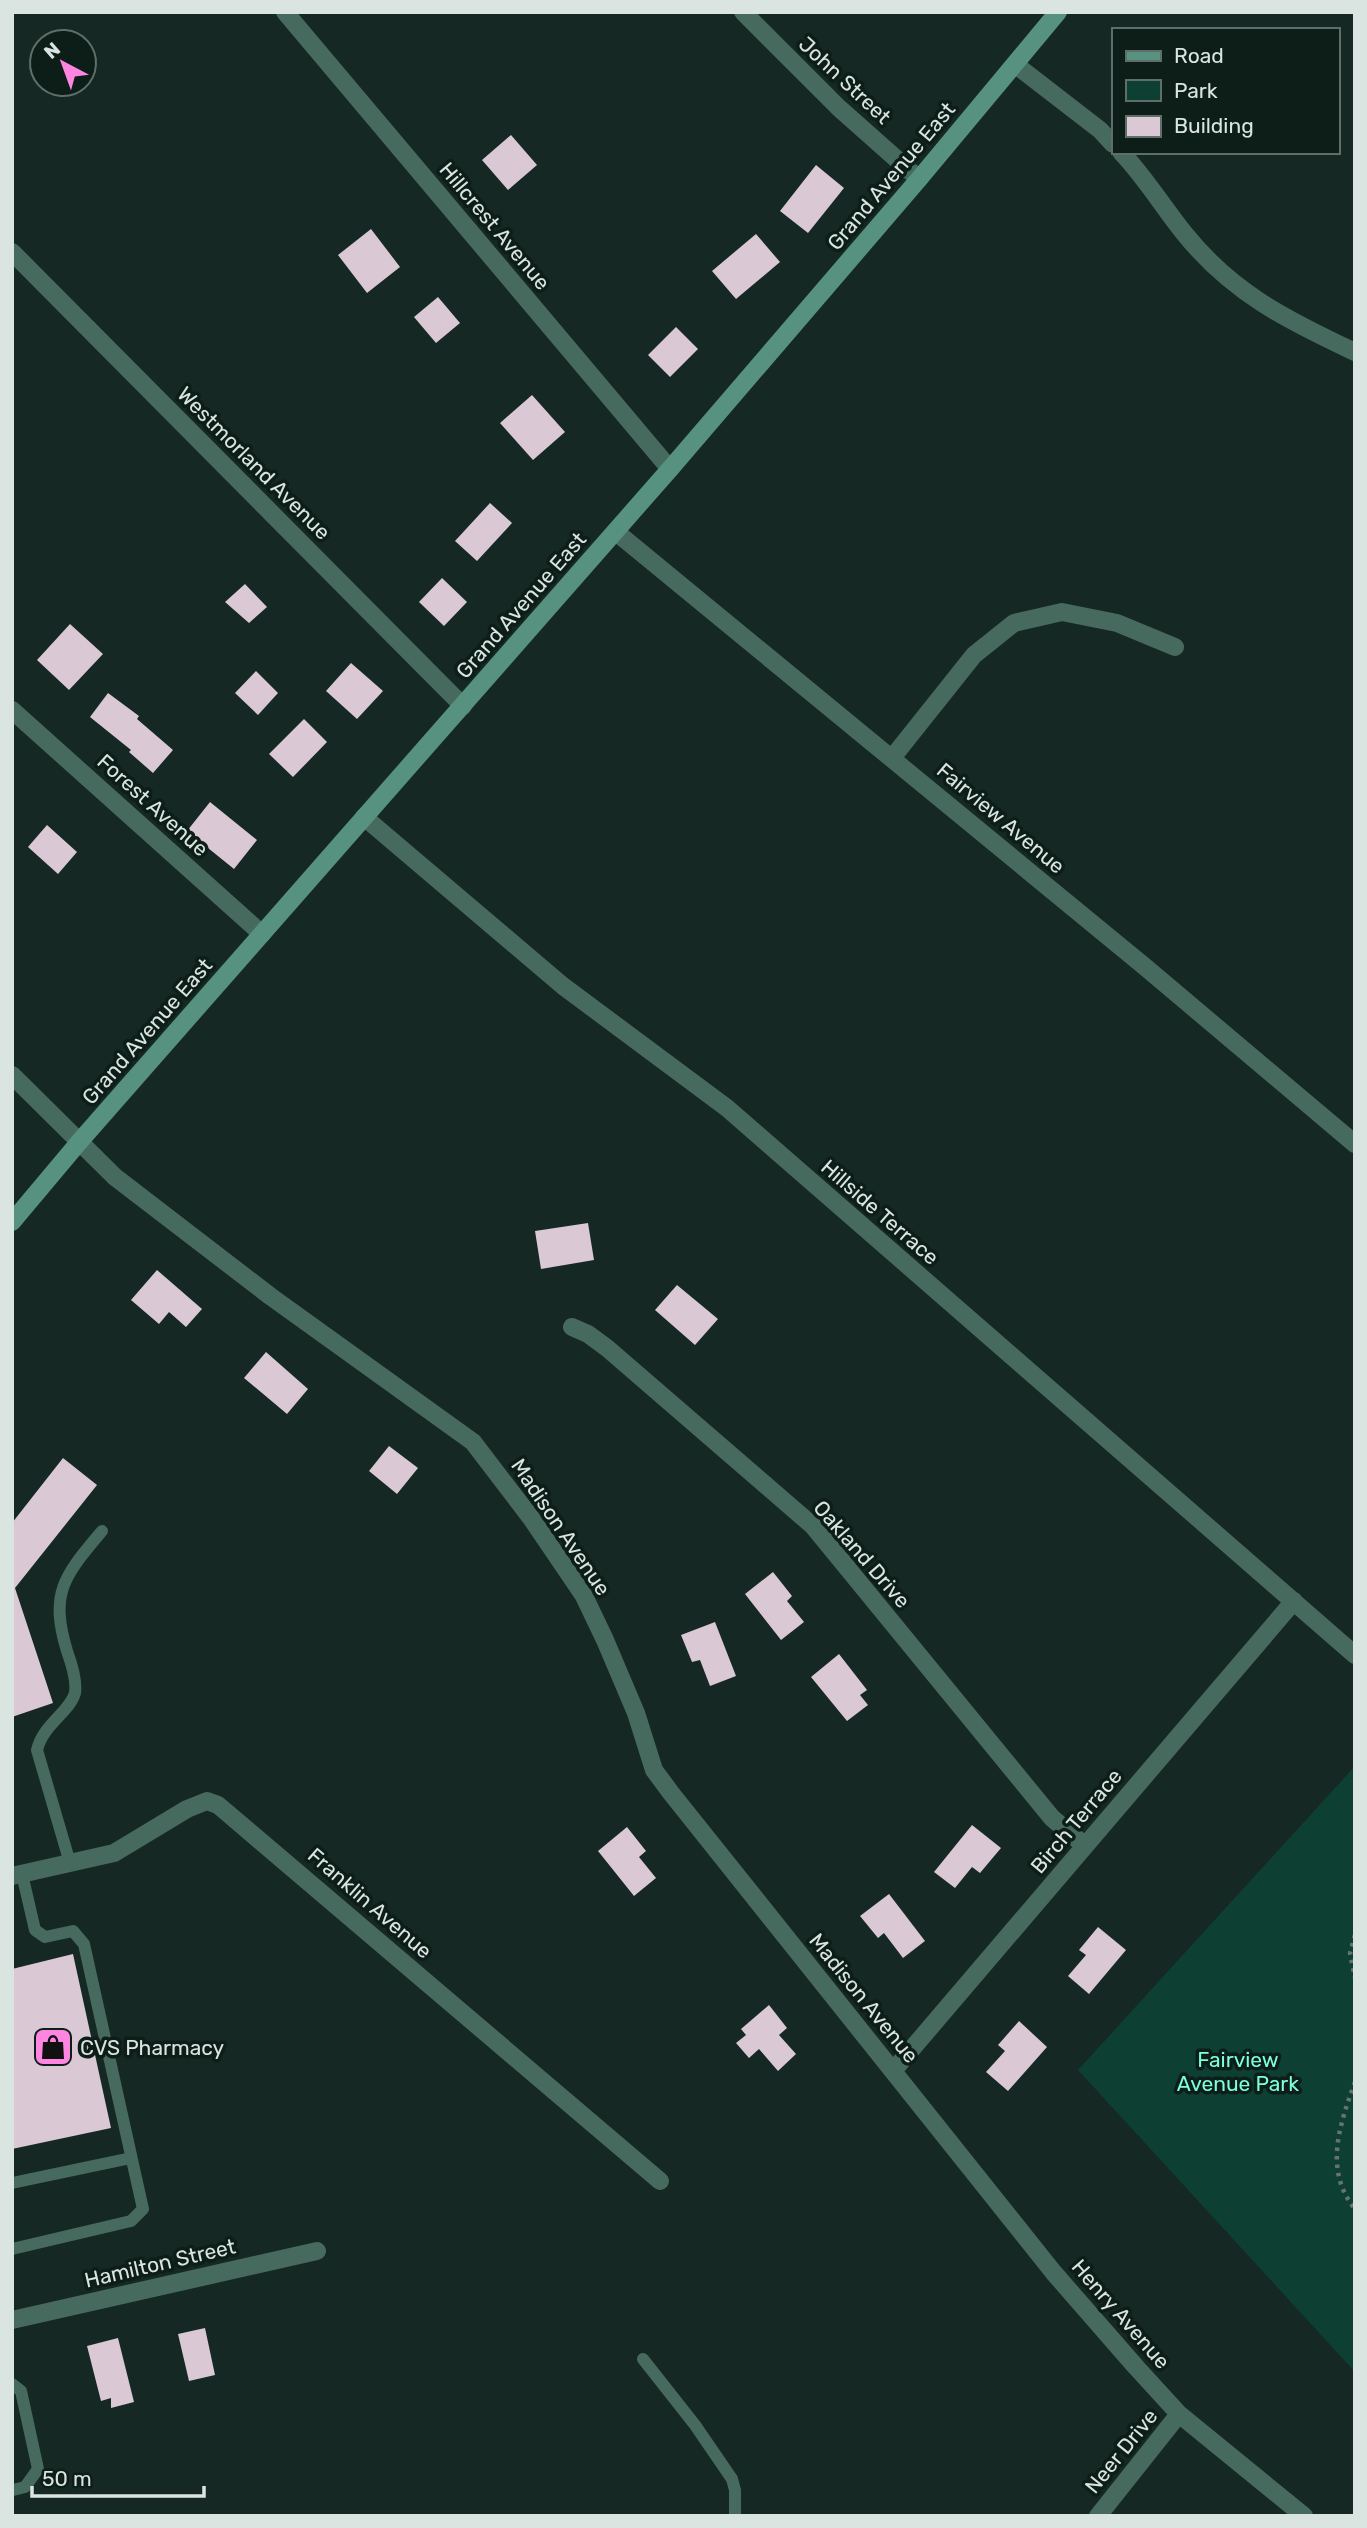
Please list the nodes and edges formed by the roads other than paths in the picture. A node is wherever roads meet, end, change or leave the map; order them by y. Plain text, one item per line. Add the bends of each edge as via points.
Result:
1 (285, 12) edge
2 (743, 12) edge
3 (1058, 12) edge
4 (1016, 65) junction
5 (1112, 143) edge
6 (1123, 154) edge
7 (919, 179) junction
8 (12, 252) edge
9 (1355, 352) edge
10 (670, 469) junction
11 (616, 531) junction
12 (1175, 648) dead end
13 (463, 706) junction
14 (12, 710) edge
15 (892, 758) junction
16 (364, 817) junction
17 (262, 934) junction
18 (12, 1075) edge
19 (80, 1141) junction
20 (1355, 1144) edge
21 (14, 1214) edge
22 (572, 1327) dead end
23 (102, 1531) dead end
24 (1293, 1601) junction
25 (1355, 1655) edge
26 (1084, 1845) junction
27 (70, 1863) junction
28 (17, 1875) edge
29 (893, 2071) junction
30 (930, 2115) joint
31 (131, 2158) junction
32 (660, 2181) dead end
33 (12, 2183) edge
34 (12, 2249) edge
35 (317, 2251) dead end
36 (12, 2320) edge
37 (643, 2359) dead end
38 (12, 2385) edge
39 (1179, 2414) junction
40 (13, 2490) edge
41 (735, 2516) edge
42 (1098, 2516) edge
43 (1304, 2516) edge

1 - 10 street, Hillcrest Avenue
2 - 7 street, John Street via 839,108
3 - 4 main road, Grand Avenue East
4 - 5 street
4 - 7 main road, Grand Avenue East
6 - 9 street via 1214,266 1291,323
7 - 10 main road, Grand Avenue East
8 - 13 street, Westmorland Avenue
10 - 11 main road, Grand Avenue East
11 - 13 main road, Grand Avenue East
11 - 15 street, Fairview Avenue
12 - 15 street via 1117,623 1062,612 1013,623 974,654
13 - 16 main road, Grand Avenue East
14 - 17 street, Forest Avenue
15 - 20 street, Fairview Avenue
16 - 17 main road, Grand Avenue East
16 - 24 street, Hillside Terrace via 563,986 727,1108
17 - 19 main road, Grand Avenue East
18 - 19 street, Madison Avenue
19 - 21 main road, Grand Avenue East
19 - 29 street, Madison Avenue via 115,1177 270,1296 473,1442 584,1596 636,1713 654,1770
22 - 26 street, Oakland Drive via 607,1348 813,1526 1052,1818
23 - 27 lane via 61,1589 59,1622 75,1692 39,1740 37,1750
24 - 25 street, Hillside Terrace
24 - 26 street, Birch Terrace
26 - 29 street, Birch Terrace
27 - 28 street, Franklin Avenue
27 - 32 street, Franklin Avenue via 114,1853 207,1801 218,1805
28 - 31 lane via 34,1930 45,1937 73,1931 84,1944
29 - 30 street, Madison Avenue
30 - 39 street, Henry Avenue via 1054,2273
31 - 33 lane
31 - 34 lane via 143,2209 131,2221
35 - 36 street, Hamilton Street
37 - 41 lane via 732,2479
38 - 40 lane via 30,2470
39 - 42 street, Neer Drive
39 - 43 street, Henry Avenue

